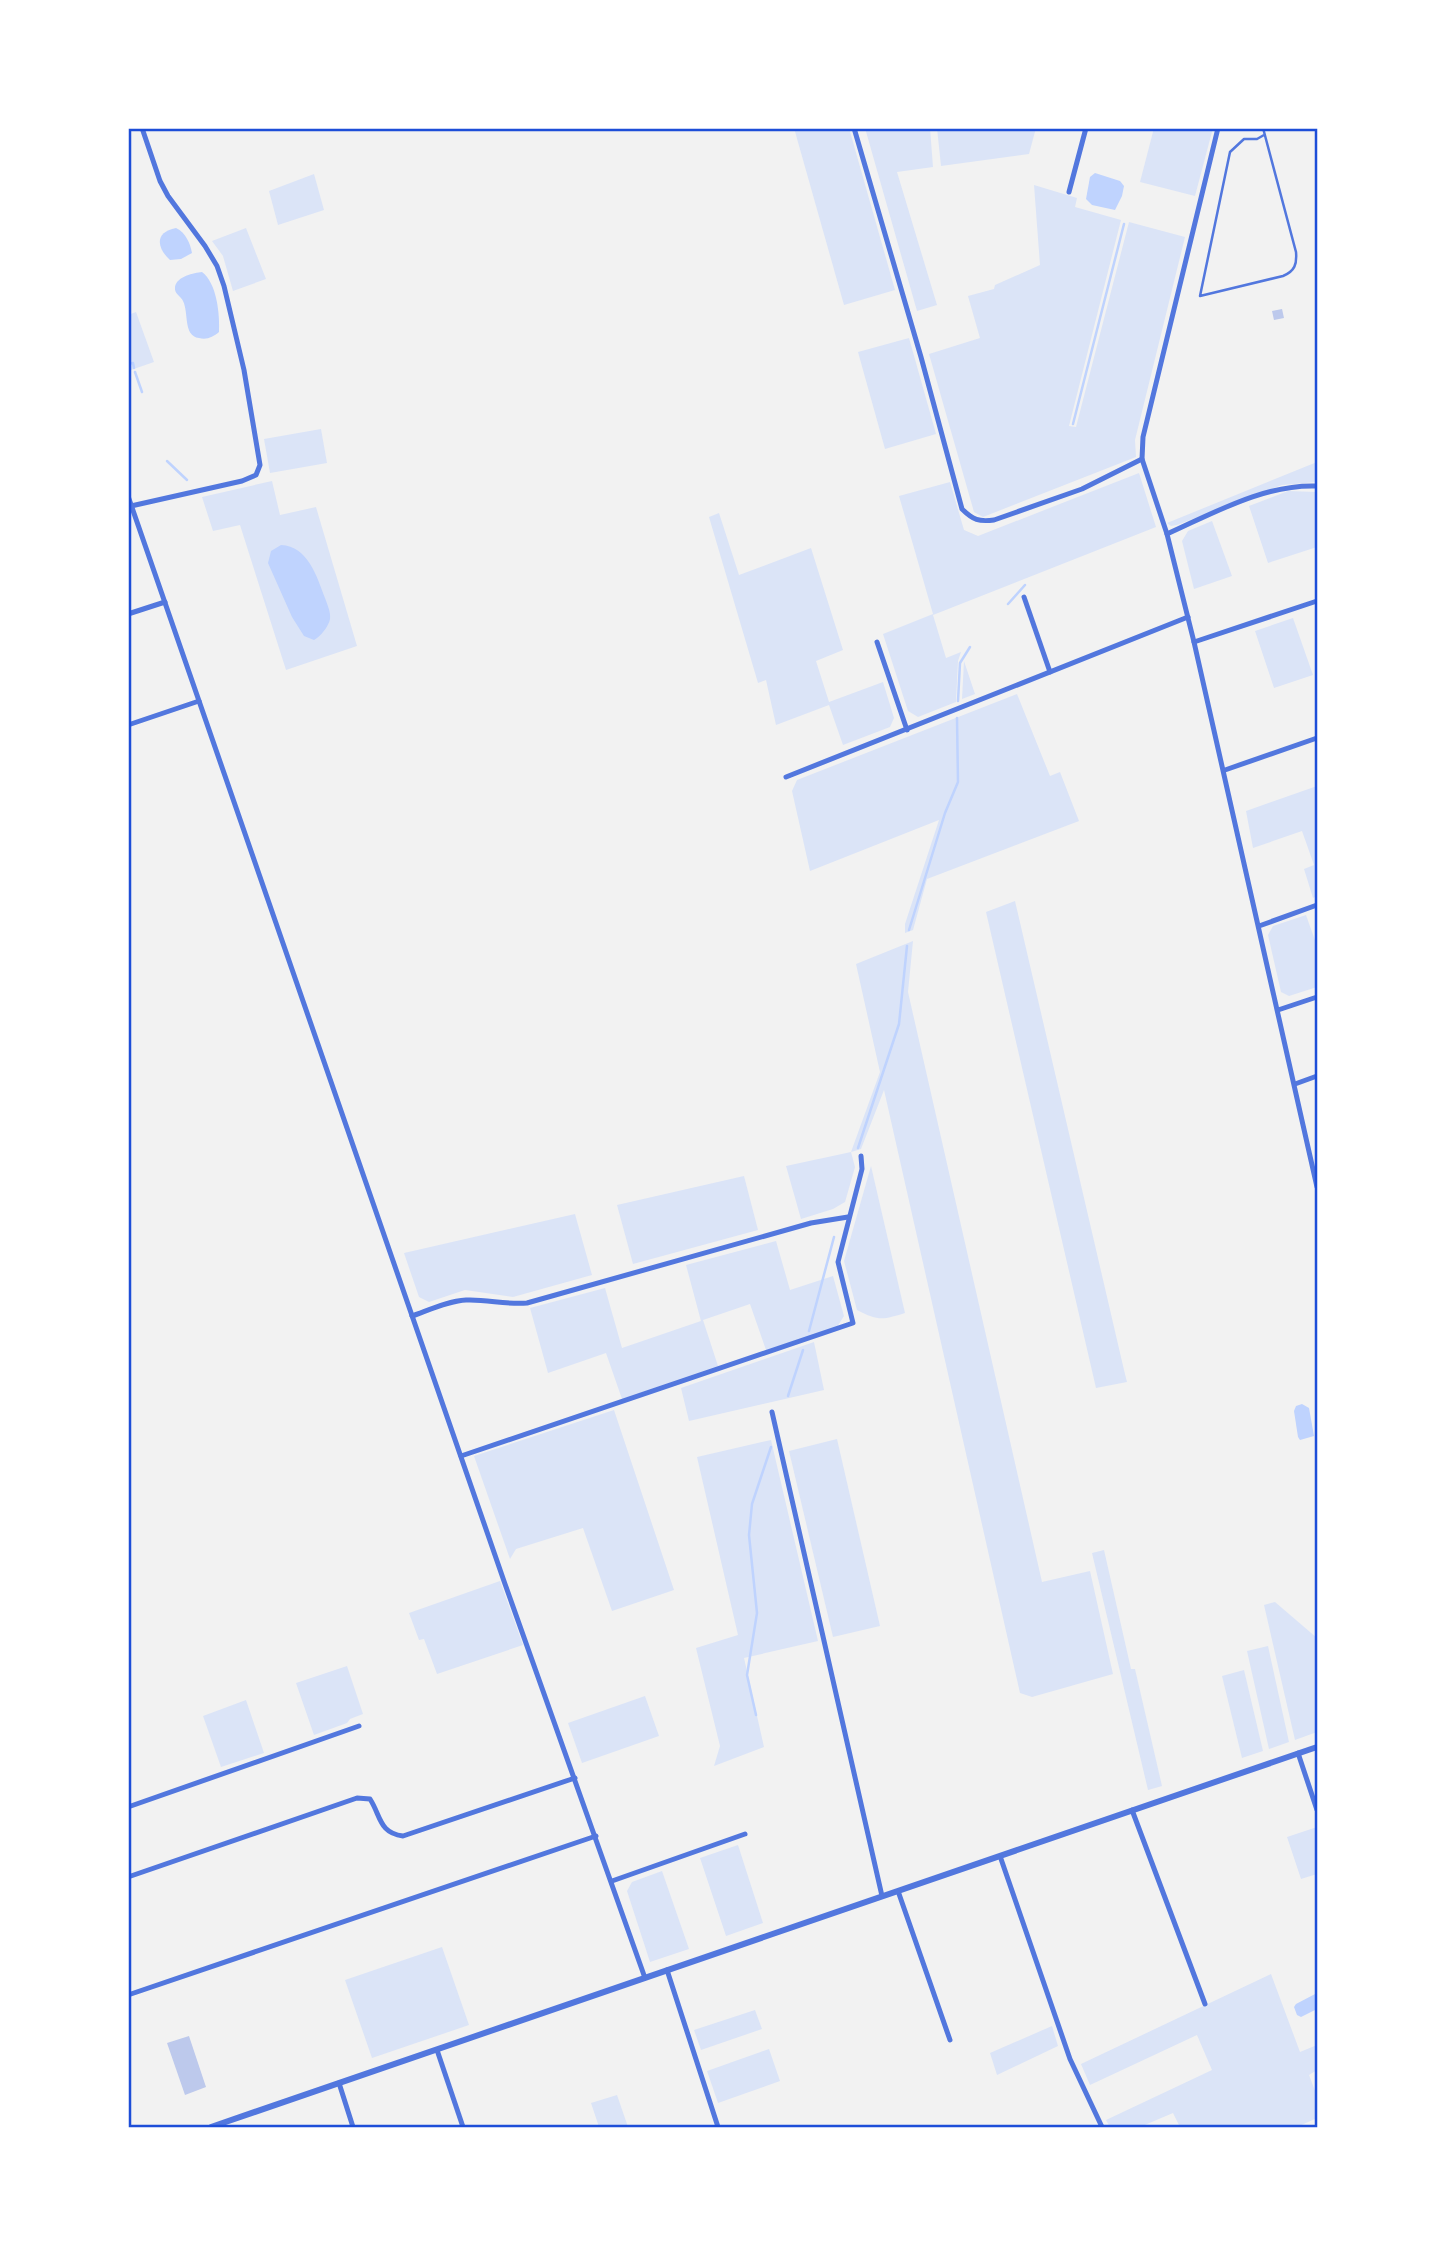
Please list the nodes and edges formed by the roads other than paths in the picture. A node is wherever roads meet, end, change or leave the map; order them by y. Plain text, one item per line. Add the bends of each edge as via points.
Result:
1 (142, 128) edge
2 (854, 128) edge
3 (1086, 128) edge
4 (1218, 128) edge
5 (1263, 128) edge
6 (1265, 135) junction
7 (1069, 192) dead end
8 (1142, 458) junction
9 (1317, 486) edge
10 (128, 496) edge
11 (131, 506) junction
12 (1167, 534) junction
13 (1024, 597) dead end
14 (1317, 601) edge
15 (165, 602) junction
16 (128, 614) edge
17 (1188, 617) junction
18 (877, 642) dead end
19 (1194, 642) junction
20 (1050, 672) junction
21 (199, 701) junction
22 (128, 725) edge
23 (907, 730) junction
24 (1317, 738) edge
25 (1225, 770) junction
26 (786, 777) dead end
27 (1317, 905) edge
28 (1259, 926) junction
29 (1317, 997) edge
30 (1278, 1010) junction
31 (1317, 1076) edge
32 (1295, 1084) junction
33 (861, 1156) dead end
34 (1315, 1165) edge
35 (1317, 1186) edge
36 (848, 1217) junction
37 (412, 1316) junction
38 (772, 1412) dead end
39 (461, 1456) junction
40 (359, 1726) dead end
41 (1317, 1747) edge
42 (1298, 1753) junction
43 (575, 1778) junction
44 (128, 1807) edge
45 (1132, 1810) junction
46 (1317, 1810) edge
47 (745, 1834) dead end
48 (596, 1836) junction
49 (1000, 1856) junction
50 (128, 1877) edge
51 (612, 1881) junction
52 (898, 1891) junction
53 (882, 1896) junction
54 (667, 1970) junction
55 (645, 1978) junction
56 (128, 1995) edge
57 (1205, 2004) dead end
58 (950, 2040) dead end
59 (437, 2050) junction
60 (339, 2083) junction
61 (211, 2127) edge
62 (353, 2127) edge
63 (463, 2127) edge
64 (718, 2127) edge
65 (1102, 2127) edge

1 - 11 street via 164,188 220,276 242,360 260,465 256,475 243,481
2 - 8 street via 962,509 982,522 994,520 1082,489
3 - 7 street
4 - 8 street via 1143,437
5 - 6 lane
6 - 6 lane via 1244,139 1230,152 1200,296 1283,276 1296,265
8 - 12 street
9 - 12 street via 1281,488
10 - 11 street
11 - 15 street
12 - 17 street
13 - 20 street
14 - 19 street
15 - 16 street
15 - 21 street
17 - 19 street
17 - 20 street
18 - 23 street
19 - 25 street
20 - 23 street
21 - 22 street
21 - 37 street
23 - 26 street
24 - 25 street
25 - 28 street
27 - 28 street
28 - 30 street
29 - 30 street
30 - 32 street
31 - 32 street
32 - 34 street
33 - 36 street via 862,1169
34 - 35 street
36 - 37 street via 527,1303 463,1300
36 - 39 street via 838,1262 853,1323
37 - 39 street
38 - 53 street
39 - 43 street
40 - 44 street
41 - 42 street
42 - 45 street
42 - 46 street
43 - 48 street
43 - 50 street via 403,1836 391,1834 383,1826 370,1799 357,1798
45 - 49 street
45 - 57 street
47 - 51 street
48 - 51 street
48 - 56 street
49 - 52 street
49 - 65 street via 1070,2059
51 - 55 street
52 - 53 street
52 - 58 street
53 - 54 street
54 - 55 street
54 - 64 street
55 - 59 street
59 - 60 street
59 - 63 street
60 - 61 street
60 - 62 street

